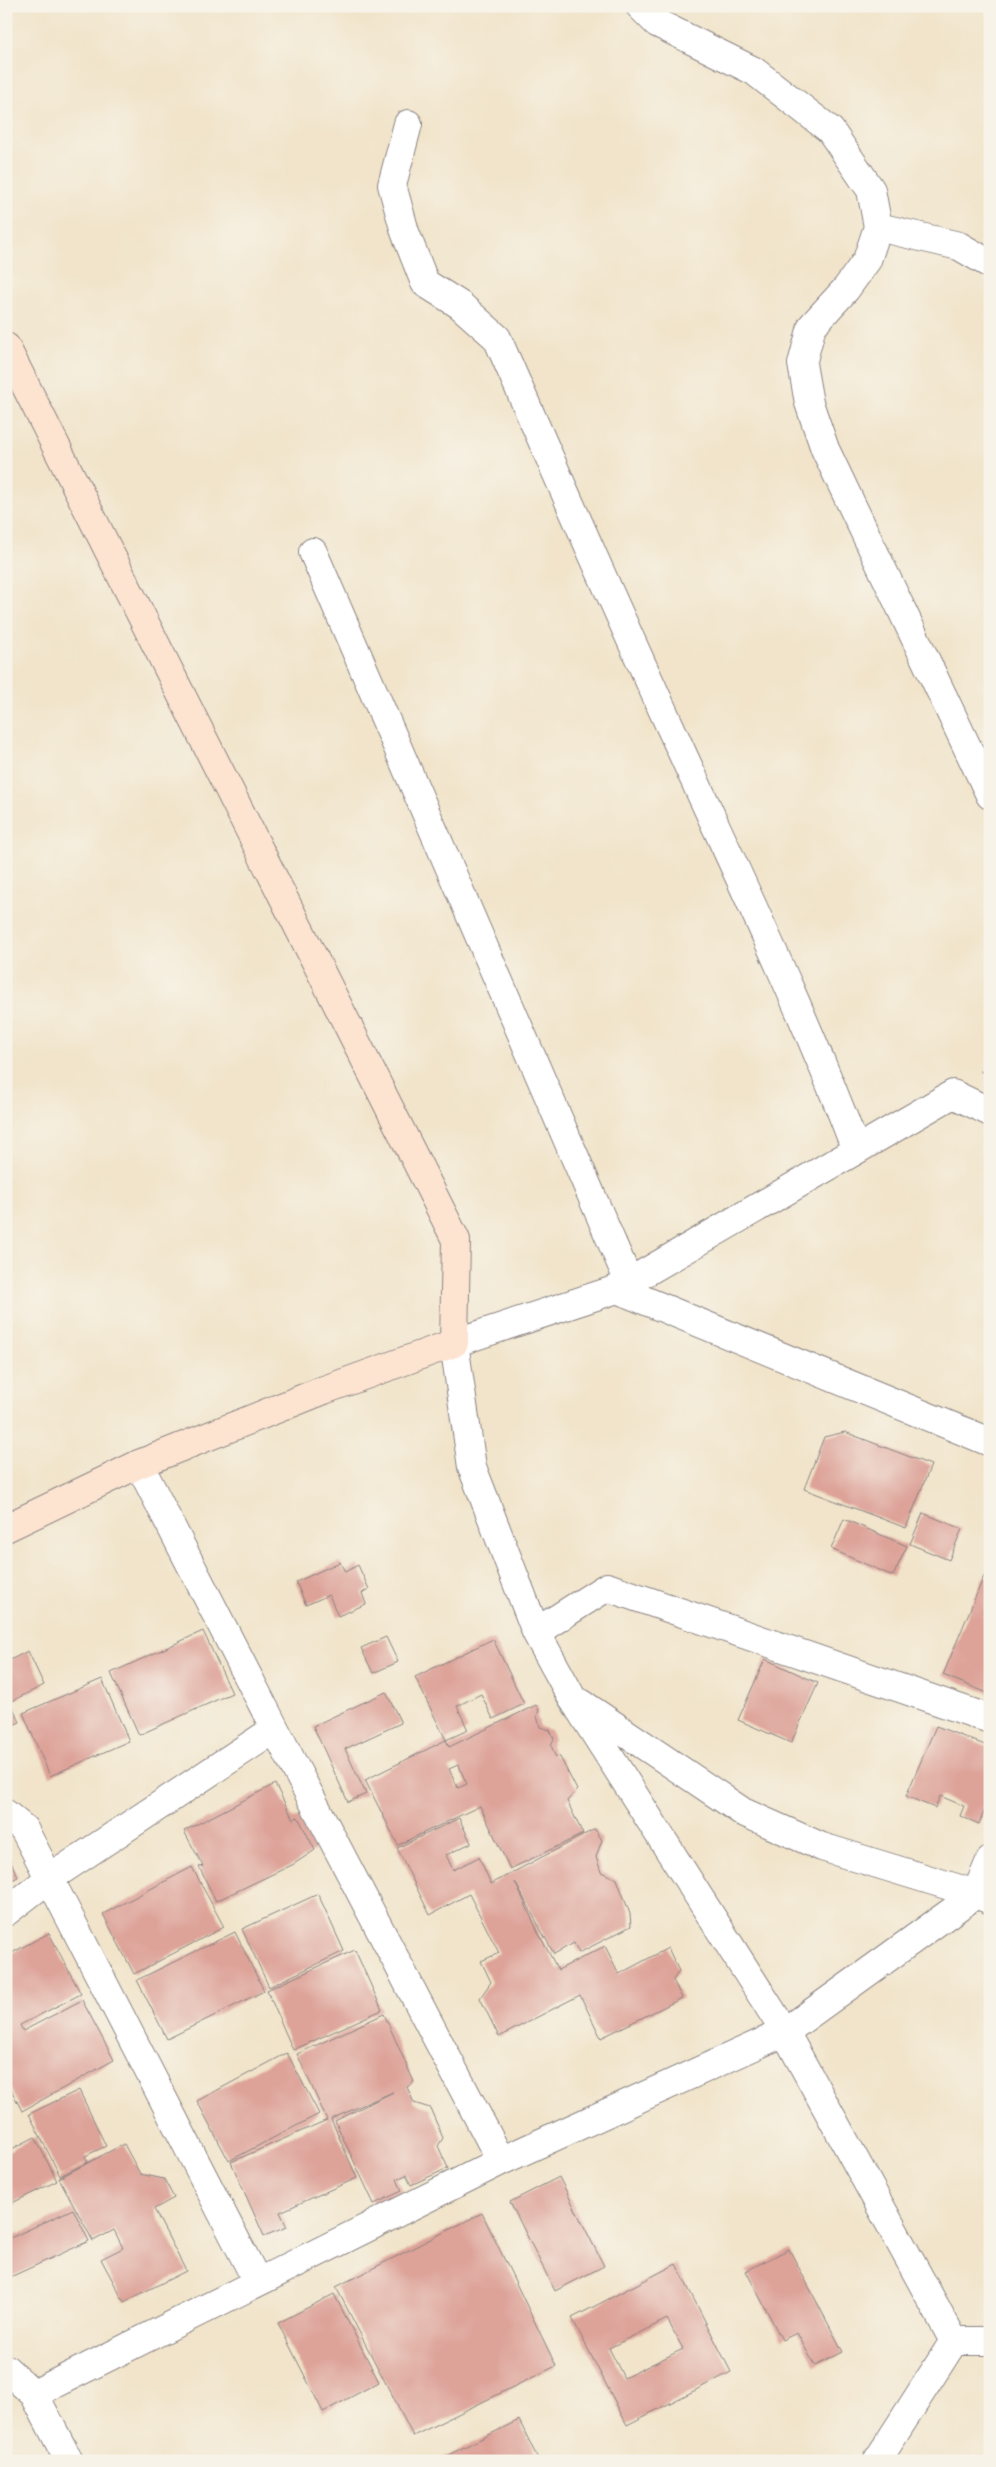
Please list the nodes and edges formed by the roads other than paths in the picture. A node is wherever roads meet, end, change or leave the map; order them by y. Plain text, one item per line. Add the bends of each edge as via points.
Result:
1 (640, 6) edge
2 (408, 124) dead end
3 (878, 227) junction
4 (990, 264) edge
5 (6, 347) edge
6 (313, 552) dead end
7 (990, 795) edge
8 (990, 1112) edge
9 (856, 1150) junction
10 (623, 1285) junction
11 (454, 1343) junction
12 (990, 1442) edge
13 (140, 1464) junction
14 (6, 1528) edge
15 (536, 1632) junction
16 (571, 1696) junction
17 (990, 1719) edge
18 (275, 1729) junction
19 (6, 1814) edge
20 (990, 1861) edge
21 (50, 1878) junction
22 (983, 1897) edge
23 (6, 1912) edge
24 (785, 2032) junction
25 (501, 2161) junction
26 (257, 2281) junction
27 (954, 2341) junction
28 (990, 2341) edge
29 (6, 2369) edge
30 (34, 2394) junction
31 (68, 2461) edge
32 (877, 2461) edge

1 - 3 street via 657,23 754,70 830,130 871,190
2 - 9 street via 392,185 405,232 425,283 460,304 497,338 619,616 814,1044
3 - 4 street via 959,246
3 - 7 street via 867,260 812,326 802,364 825,449
5 - 11 main road via 456,1240
6 - 10 street
8 - 9 street via 954,1094
9 - 10 street
10 - 11 street
10 - 12 street
11 - 13 main road via 324,1390
11 - 15 street via 472,1466
13 - 14 main road
13 - 18 street
15 - 16 street
15 - 17 street via 607,1587
16 - 22 street via 743,1812 822,1847
16 - 24 street
18 - 21 street
18 - 25 street
19 - 21 street via 24,1829
20 - 22 street
21 - 23 street
21 - 26 street
22 - 24 street
24 - 25 street
24 - 27 street
25 - 26 street
26 - 30 street
27 - 28 street
27 - 32 street
29 - 30 street
30 - 31 street

